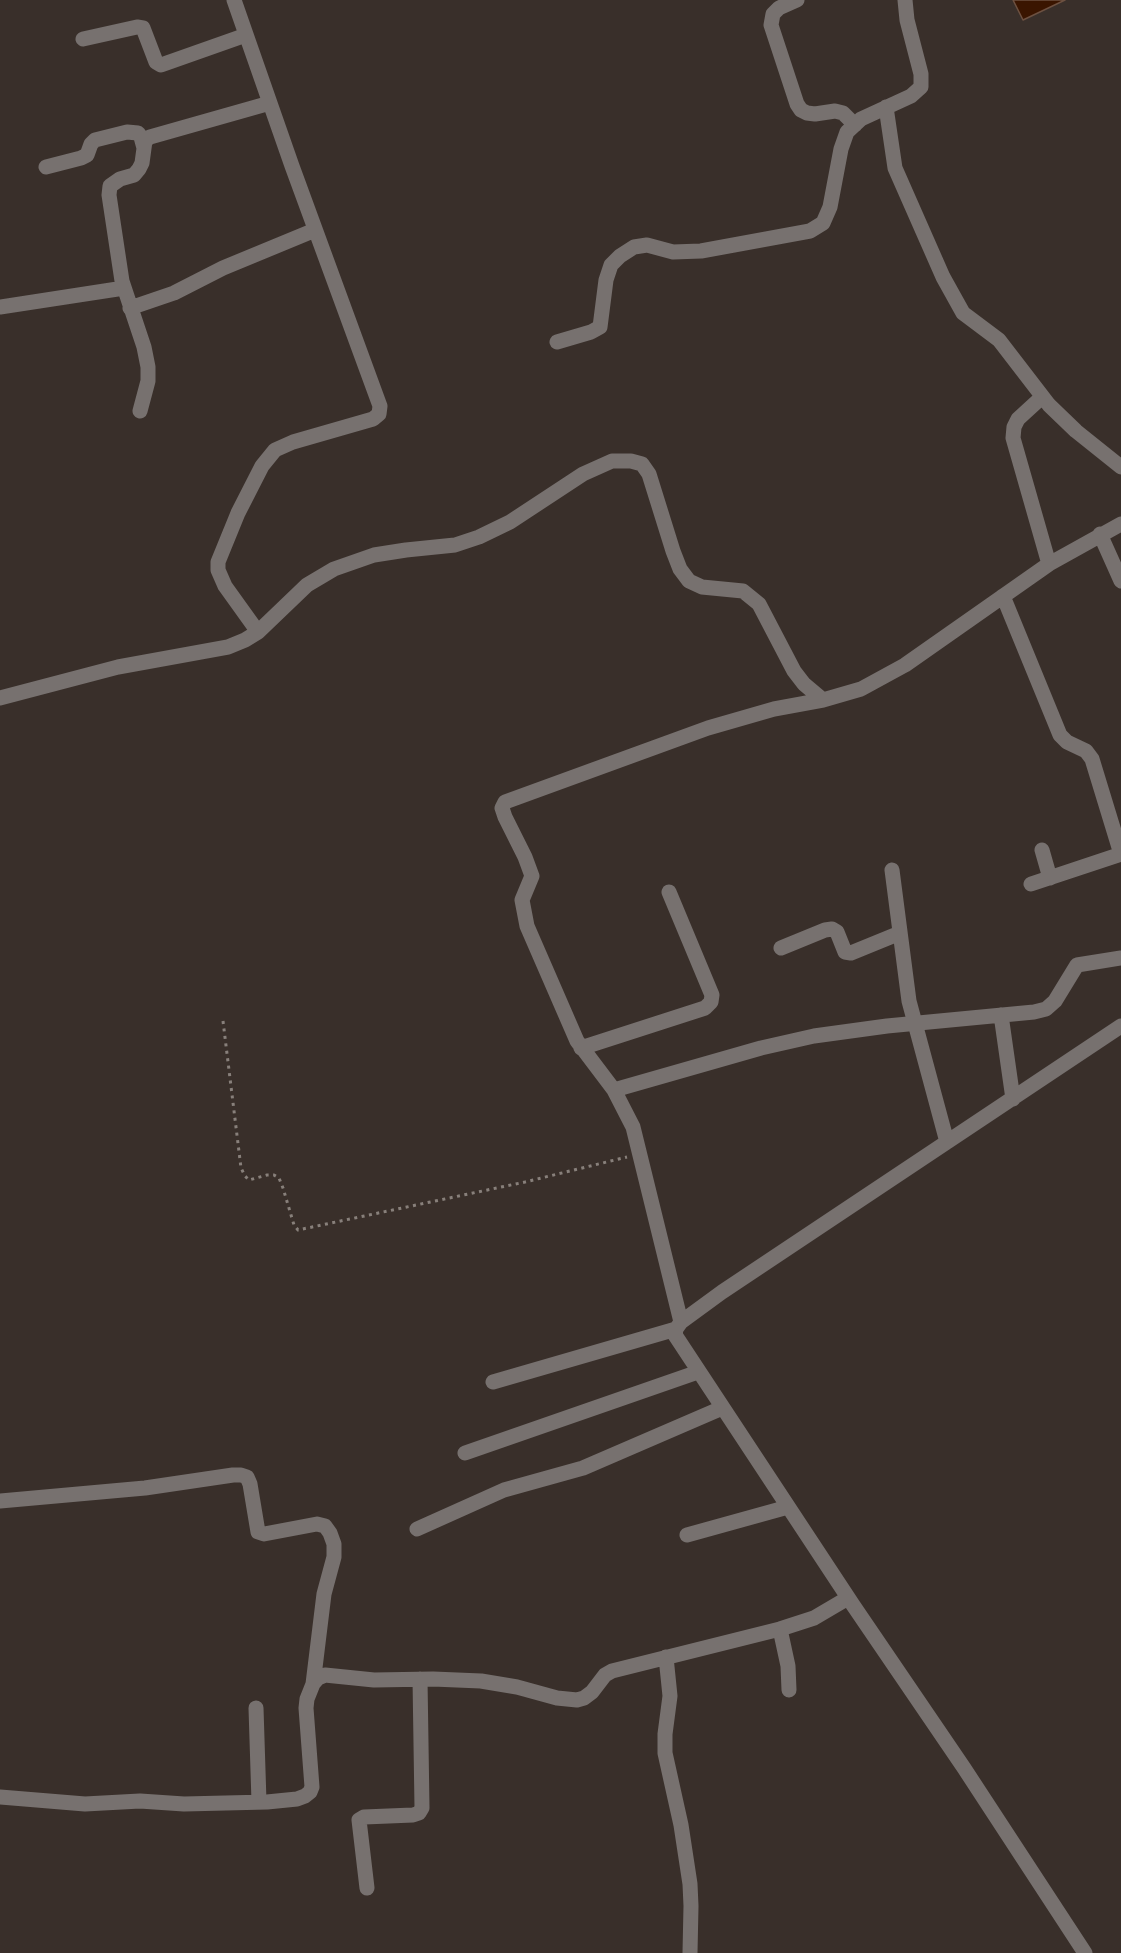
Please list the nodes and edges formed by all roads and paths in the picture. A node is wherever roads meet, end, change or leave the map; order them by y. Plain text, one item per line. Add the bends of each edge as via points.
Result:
1 (234, 0) edge
2 (797, 0) edge
3 (905, 0) edge
4 (246, 34) junction
5 (83, 39) dead end
6 (270, 103) junction
7 (886, 107) junction
8 (855, 125) junction
9 (144, 148) junction
10 (46, 166) dead end
11 (315, 230) junction
12 (124, 288) junction
13 (0, 307) edge
14 (130, 308) junction
15 (557, 342) dead end
16 (1042, 397) junction
17 (140, 411) dead end
18 (1121, 468) edge
19 (1121, 524) edge
20 (1100, 534) junction
21 (1049, 564) junction
22 (1121, 580) edge
23 (1003, 596) junction
24 (258, 632) junction
25 (0, 698) edge
26 (823, 700) junction
27 (1042, 850) dead end
28 (1121, 854) edge
29 (892, 870) dead end
30 (1050, 878) junction
31 (1031, 884) dead end
32 (669, 892) dead end
33 (900, 933) junction
34 (781, 948) dead end
35 (1121, 958) edge
36 (1001, 1016) junction
37 (223, 1021) dead end
38 (916, 1023) junction
39 (1121, 1026) edge
40 (581, 1048) junction
41 (614, 1090) junction
42 (1013, 1099) junction
43 (947, 1142) junction
44 (641, 1154) junction
45 (678, 1325) junction
46 (698, 1372) junction
47 (493, 1382) dead end
48 (722, 1408) junction
49 (465, 1453) dead end
50 (0, 1501) edge
51 (788, 1507) junction
52 (417, 1529) dead end
53 (687, 1535) dead end
54 (848, 1598) junction
55 (780, 1629) junction
56 (666, 1657) junction
57 (420, 1679) junction
58 (313, 1684) junction
59 (789, 1690) dead end
60 (256, 1708) dead end
61 (0, 1797) edge
62 (258, 1802) junction
63 (367, 1888) dead end
64 (690, 1953) edge
65 (1085, 1953) edge

1 - 4 street
2 - 8 street via 773,14 771,25 797,104 807,113 843,113
3 - 7 street via 921,87
4 - 5 street via 161,65 156,62 143,28
4 - 6 street
6 - 9 street via 157,134 146,141
6 - 11 street
7 - 8 street
7 - 16 street via 895,168 952,296 963,313 999,339
8 - 15 street via 847,132 841,148 830,207 823,223 810,231 701,251 673,252 647,244 634,247 611,265 600,327
9 - 10 street via 138,133 127,132 95,140 81,158
9 - 12 street via 139,170 110,186
11 - 14 street via 174,293
11 - 24 street via 380,406 379,414 292,442 275,450 262,465 218,562 225,586
12 - 13 street
12 - 14 street
14 - 17 street via 148,366
16 - 18 street
16 - 21 street via 1018,419 1012,438
19 - 20 street
20 - 21 street
20 - 22 street
21 - 23 street
23 - 26 street via 905,665 861,689
23 - 28 street via 1060,735 1092,759
24 - 25 street via 210,652 118,667
24 - 26 street via 307,585 334,569 374,555 455,545 478,537 510,522 600,465 631,461 642,464 649,474 673,551 689,581 702,587 743,591 759,604 794,671
26 - 40 street via 708,728 505,802 505,817 531,876 522,900 527,926
27 - 30 street
28 - 30 street
29 - 33 street
30 - 31 street
32 - 40 street via 712,996 711,1002 705,1008
33 - 34 street via 851,953 845,952 832,929
33 - 38 street via 909,1001
35 - 36 street via 1077,966 1046,1009
36 - 38 street
36 - 42 street
37 - 44 path via 242,1168 249,1180 267,1175 279,1178 298,1230
38 - 41 street via 814,1036
38 - 43 street
39 - 42 street
40 - 41 street
41 - 44 street via 633,1127
42 - 43 street
43 - 45 street
44 - 45 street
45 - 46 street via 675,1335
45 - 47 street
46 - 48 street
46 - 49 street
48 - 51 street
48 - 52 street via 583,1468 504,1490
50 - 58 street via 145,1488 242,1474 250,1484 258,1532 317,1524 325,1526 334,1544
51 - 53 street
51 - 54 street
54 - 55 street via 814,1618
54 - 65 street
55 - 56 street
55 - 59 street
56 - 57 street via 612,1671 592,1692 577,1700 481,1681
56 - 64 street via 670,1696 664,1743 690,1884
57 - 58 street via 325,1675
57 - 63 street via 422,1808 413,1815 364,1817 359,1821
58 - 62 street via 306,1708 310,1792 297,1799
60 - 62 street
61 - 62 street via 85,1804

